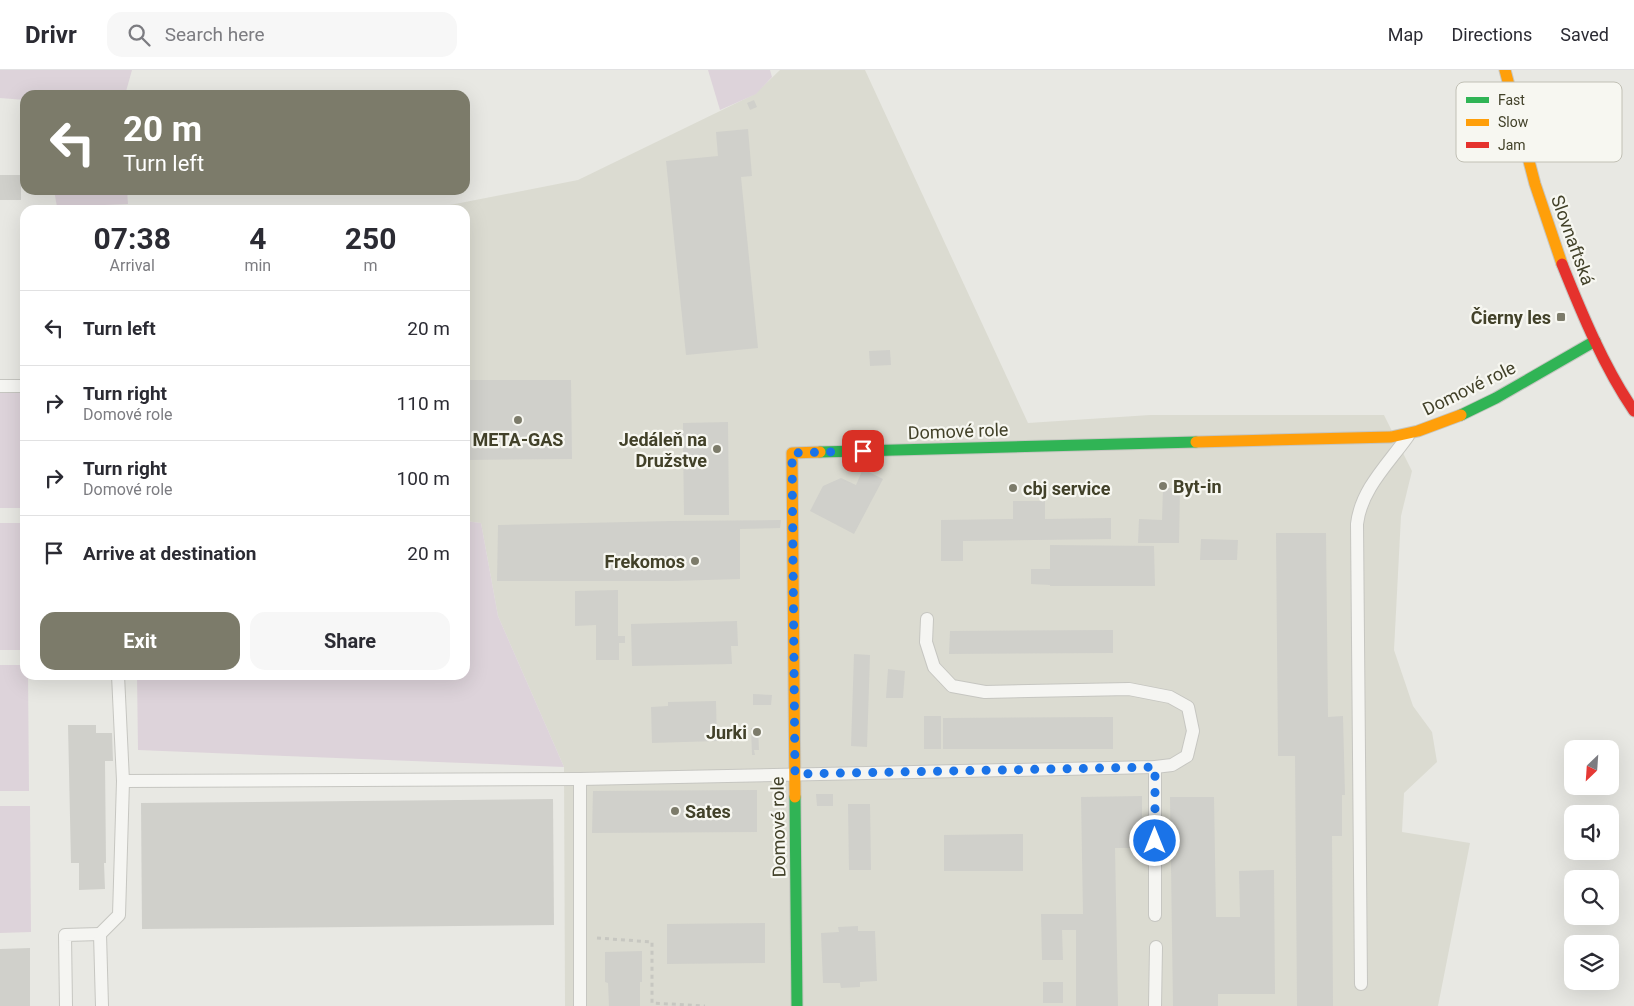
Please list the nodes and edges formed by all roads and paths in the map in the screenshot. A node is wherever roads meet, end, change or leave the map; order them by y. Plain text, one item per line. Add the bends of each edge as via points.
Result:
1 (1529, 162) edge
2 (1595, 341) junction
3 (0, 386) edge
4 (20, 386) edge
5 (1634, 411) edge
6 (1410, 434) junction
7 (797, 436) dead end
8 (792, 453) junction
9 (927, 619) dead end
10 (118, 680) edge
11 (1155, 767) junction
12 (795, 774) junction
13 (580, 778) junction
14 (123, 781) junction
15 (1155, 915) dead end
16 (100, 934) junction
17 (580, 936) junction
18 (1156, 947) dead end
19 (1361, 984) dead end
20 (66, 1006) edge
21 (102, 1006) edge
22 (580, 1006) edge
23 (705, 1006) edge
24 (797, 1006) edge
25 (1155, 1006) edge

1 - 2 street, Slovnaftská via 1564,269
2 - 5 street, Slovnaftská
2 - 6 street, Domové role via 1455,418
3 - 4 lane
6 - 8 street, Domové role
6 - 19 lane via 1378,475 1359,510 1357,524
7 - 8 lane
8 - 12 street, Domové role
9 - 11 lane via 926,642 934,666 952,686 986,692 1128,689 1170,697 1188,707 1193,731 1188,756 1172,765
10 - 14 lane
11 - 12 lane
11 - 15 lane
12 - 13 lane
12 - 24 street, Domové role
13 - 14 lane
13 - 17 lane
14 - 16 lane via 119,915
16 - 20 lane via 65,935
16 - 21 lane
17 - 22 lane
17 - 23 path via 652,942 652,1004
18 - 25 lane

